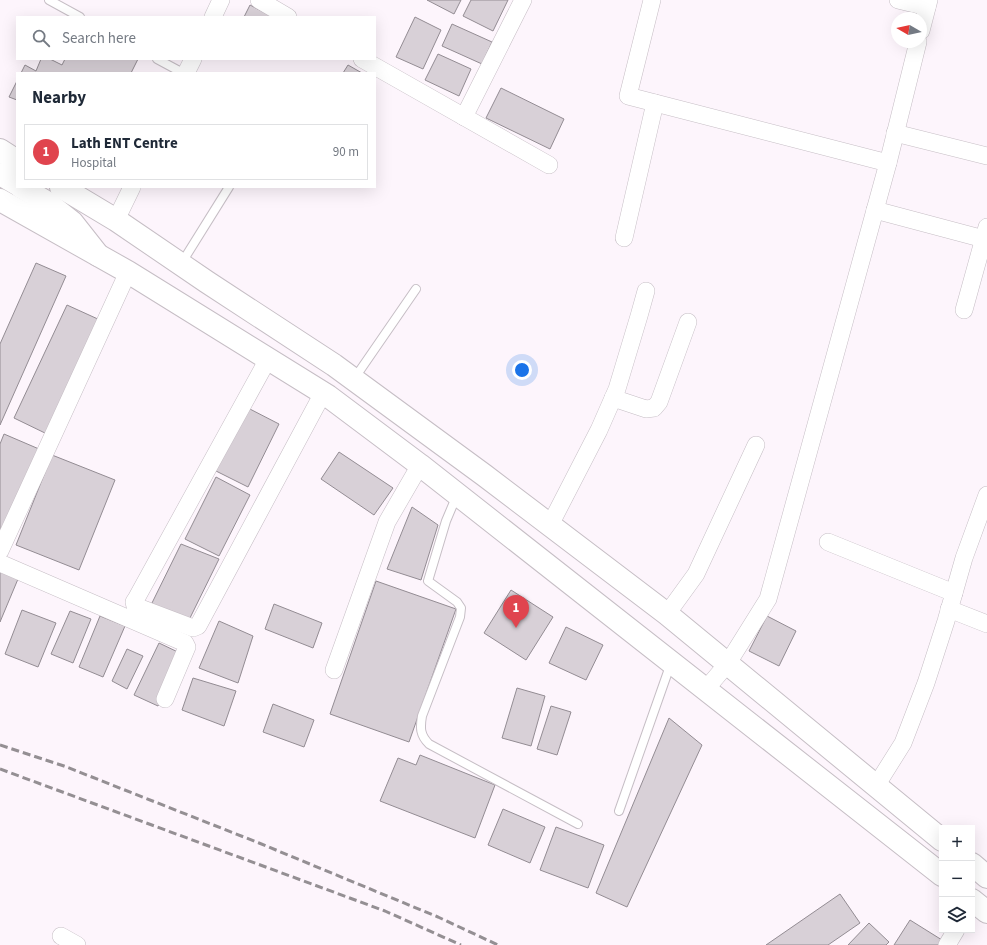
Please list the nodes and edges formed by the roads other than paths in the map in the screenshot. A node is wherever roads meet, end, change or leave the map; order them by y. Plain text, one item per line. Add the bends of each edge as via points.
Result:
1 (49, 0) edge
2 (259, 0) edge
3 (524, 0) edge
4 (652, 0) edge
5 (898, 0) edge
6 (928, 3) edge
7 (78, 16) edge
8 (286, 16) edge
9 (916, 48) edge
10 (159, 60) edge
11 (192, 60) edge
12 (364, 60) edge
13 (180, 72) edge
14 (186, 72) edge
15 (655, 103) junction
16 (464, 117) junction
17 (895, 133) junction
18 (0, 150) edge
19 (986, 153) edge
20 (16, 160) edge
21 (888, 163) junction
22 (549, 165) dead end
23 (0, 174) edge
24 (16, 183) edge
25 (23, 188) edge
26 (63, 188) edge
27 (132, 188) edge
28 (228, 188) edge
29 (0, 200) edge
30 (875, 210) junction
31 (116, 220) junction
32 (985, 233) edge
33 (624, 238) dead end
34 (98, 255) junction
35 (181, 264) junction
36 (128, 272) junction
37 (416, 289) dead end
38 (646, 291) dead end
39 (964, 310) dead end
40 (688, 322) dead end
41 (268, 359) junction
42 (353, 379) junction
43 (322, 393) junction
44 (613, 398) junction
45 (756, 445) dead end
46 (420, 465) junction
47 (457, 494) junction
48 (987, 495) edge
49 (550, 525) junction
50 (828, 542) dead end
51 (0, 551) edge
52 (0, 563) edge
53 (951, 601) junction
54 (667, 614) junction
55 (987, 624) edge
56 (672, 662) junction
57 (728, 663) junction
58 (334, 670) dead end
59 (706, 689) junction
60 (165, 699) dead end
61 (876, 786) junction
62 (619, 811) dead end
63 (578, 824) dead end
64 (939, 838) edge
65 (975, 866) edge
66 (939, 873) edge
67 (987, 876) edge
68 (954, 933) edge
69 (61, 936) dead end
70 (77, 945) edge
71 (947, 945) edge

1 - 7 lane
2 - 8 street
3 - 16 street
4 - 15 street via 628,96
5 - 6 street
9 - 17 street
10 - 13 lane
11 - 14 street
12 - 16 street
15 - 21 street
15 - 33 street
16 - 22 street
17 - 19 street
17 - 21 street
18 - 20 main road
21 - 30 street
23 - 24 main road
25 - 34 main road via 48,203 72,222
26 - 31 main road
27 - 31 street
28 - 35 lane
29 - 34 main road
30 - 32 street
30 - 57 street via 768,598
31 - 35 main road
32 - 39 street
34 - 36 main road
35 - 42 main road
36 - 41 main road
36 - 51 street
37 - 42 lane
38 - 44 street
40 - 44 street via 659,402 654,408 646,409
41 - 43 main road
41 - 43 street via 136,599 135,606 193,628 198,626
42 - 49 main road
43 - 46 main road
44 - 49 street
45 - 54 street via 696,574
46 - 47 main road
46 - 58 street via 387,522
47 - 56 main road
47 - 63 lane via 428,581 457,602 461,608 460,617 422,716 420,728 423,738 429,744
48 - 53 street
49 - 54 main road
50 - 53 street
52 - 60 street via 185,643 187,647
53 - 55 street
53 - 61 street via 926,683 903,743
54 - 57 main road
56 - 59 main road
56 - 62 lane
57 - 59 street
57 - 61 main road
59 - 66 main road
61 - 64 main road
65 - 67 main road
68 - 71 street
69 - 70 street

